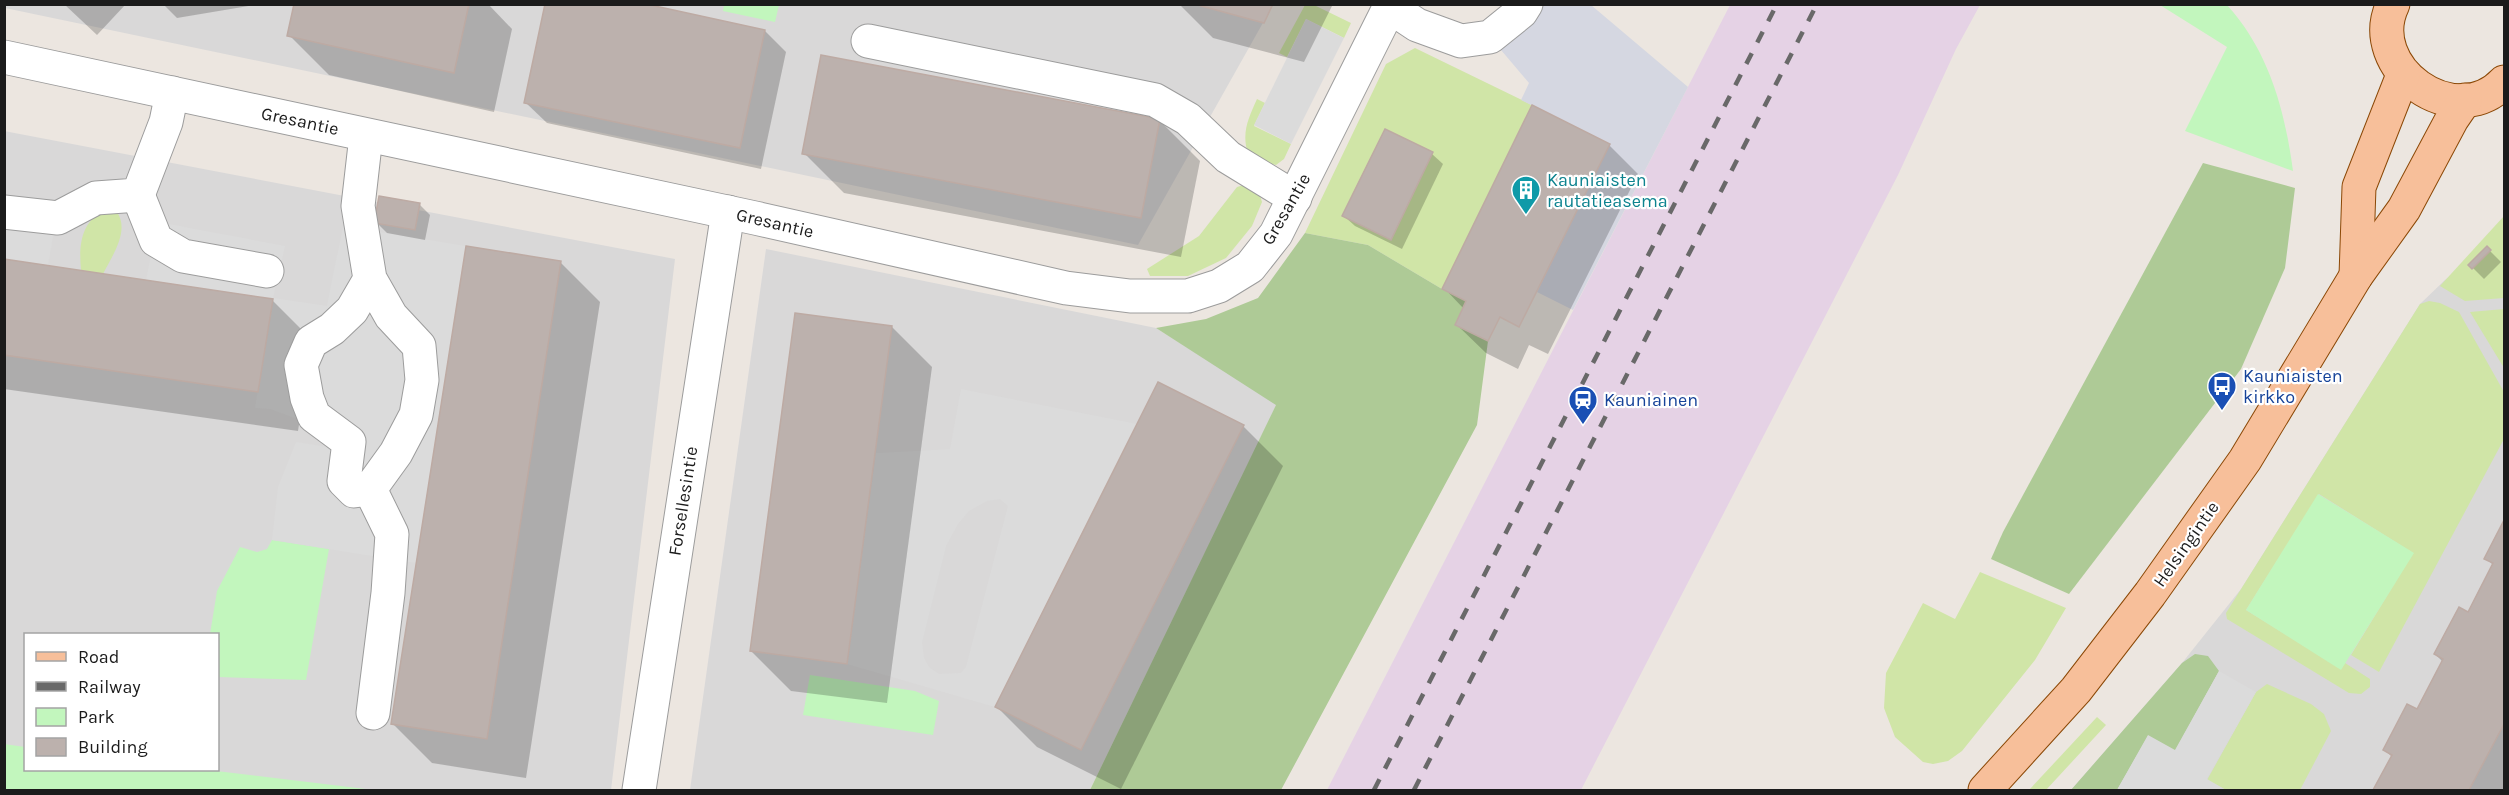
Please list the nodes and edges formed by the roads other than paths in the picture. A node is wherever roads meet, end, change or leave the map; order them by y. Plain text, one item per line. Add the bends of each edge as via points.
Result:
1 (1526, 4) edge
2 (2388, 6) edge
3 (1388, 12) edge
4 (868, 42) dead end
5 (4, 57) edge
6 (2403, 75) junction
7 (2505, 82) edge
8 (171, 93) junction
9 (2465, 100) junction
10 (366, 136) junction
11 (138, 195) junction
12 (1295, 198) junction
13 (4, 212) edge
14 (728, 212) junction
15 (267, 271) dead end
16 (2356, 276) junction
17 (370, 279) junction
18 (370, 489) junction
19 (373, 713) dead end
20 (639, 790) edge
21 (1985, 790) edge

1 - 3 street via 1490,38 1461,41
2 - 6 main road via 2388,37
3 - 12 street, Gresantie
4 - 12 street via 1155,100 1188,119 1228,157
5 - 8 street, Gresantie
6 - 9 main road via 2431,95
6 - 16 main road, Helsingintie via 2359,187
7 - 9 main road
8 - 10 street, Gresantie
8 - 11 street via 166,122
9 - 16 main road, Helsingintie via 2404,209
10 - 14 street, Gresantie
10 - 17 street via 358,206
11 - 13 street via 96,198 58,218
11 - 15 street via 156,240 183,256
12 - 14 street, Gresantie via 1250,267 1219,286 1188,296 1130,296 1066,288
14 - 20 street, Forsellesintie
16 - 21 main road, Helsingintie via 2259,439 2150,594 2076,690
17 - 18 street via 391,316 419,346 422,381 416,415 396,453
17 - 18 street via 352,309 332,329 311,342 301,365 306,398 314,416 349,442 344,481 354,491
18 - 19 street via 392,534

